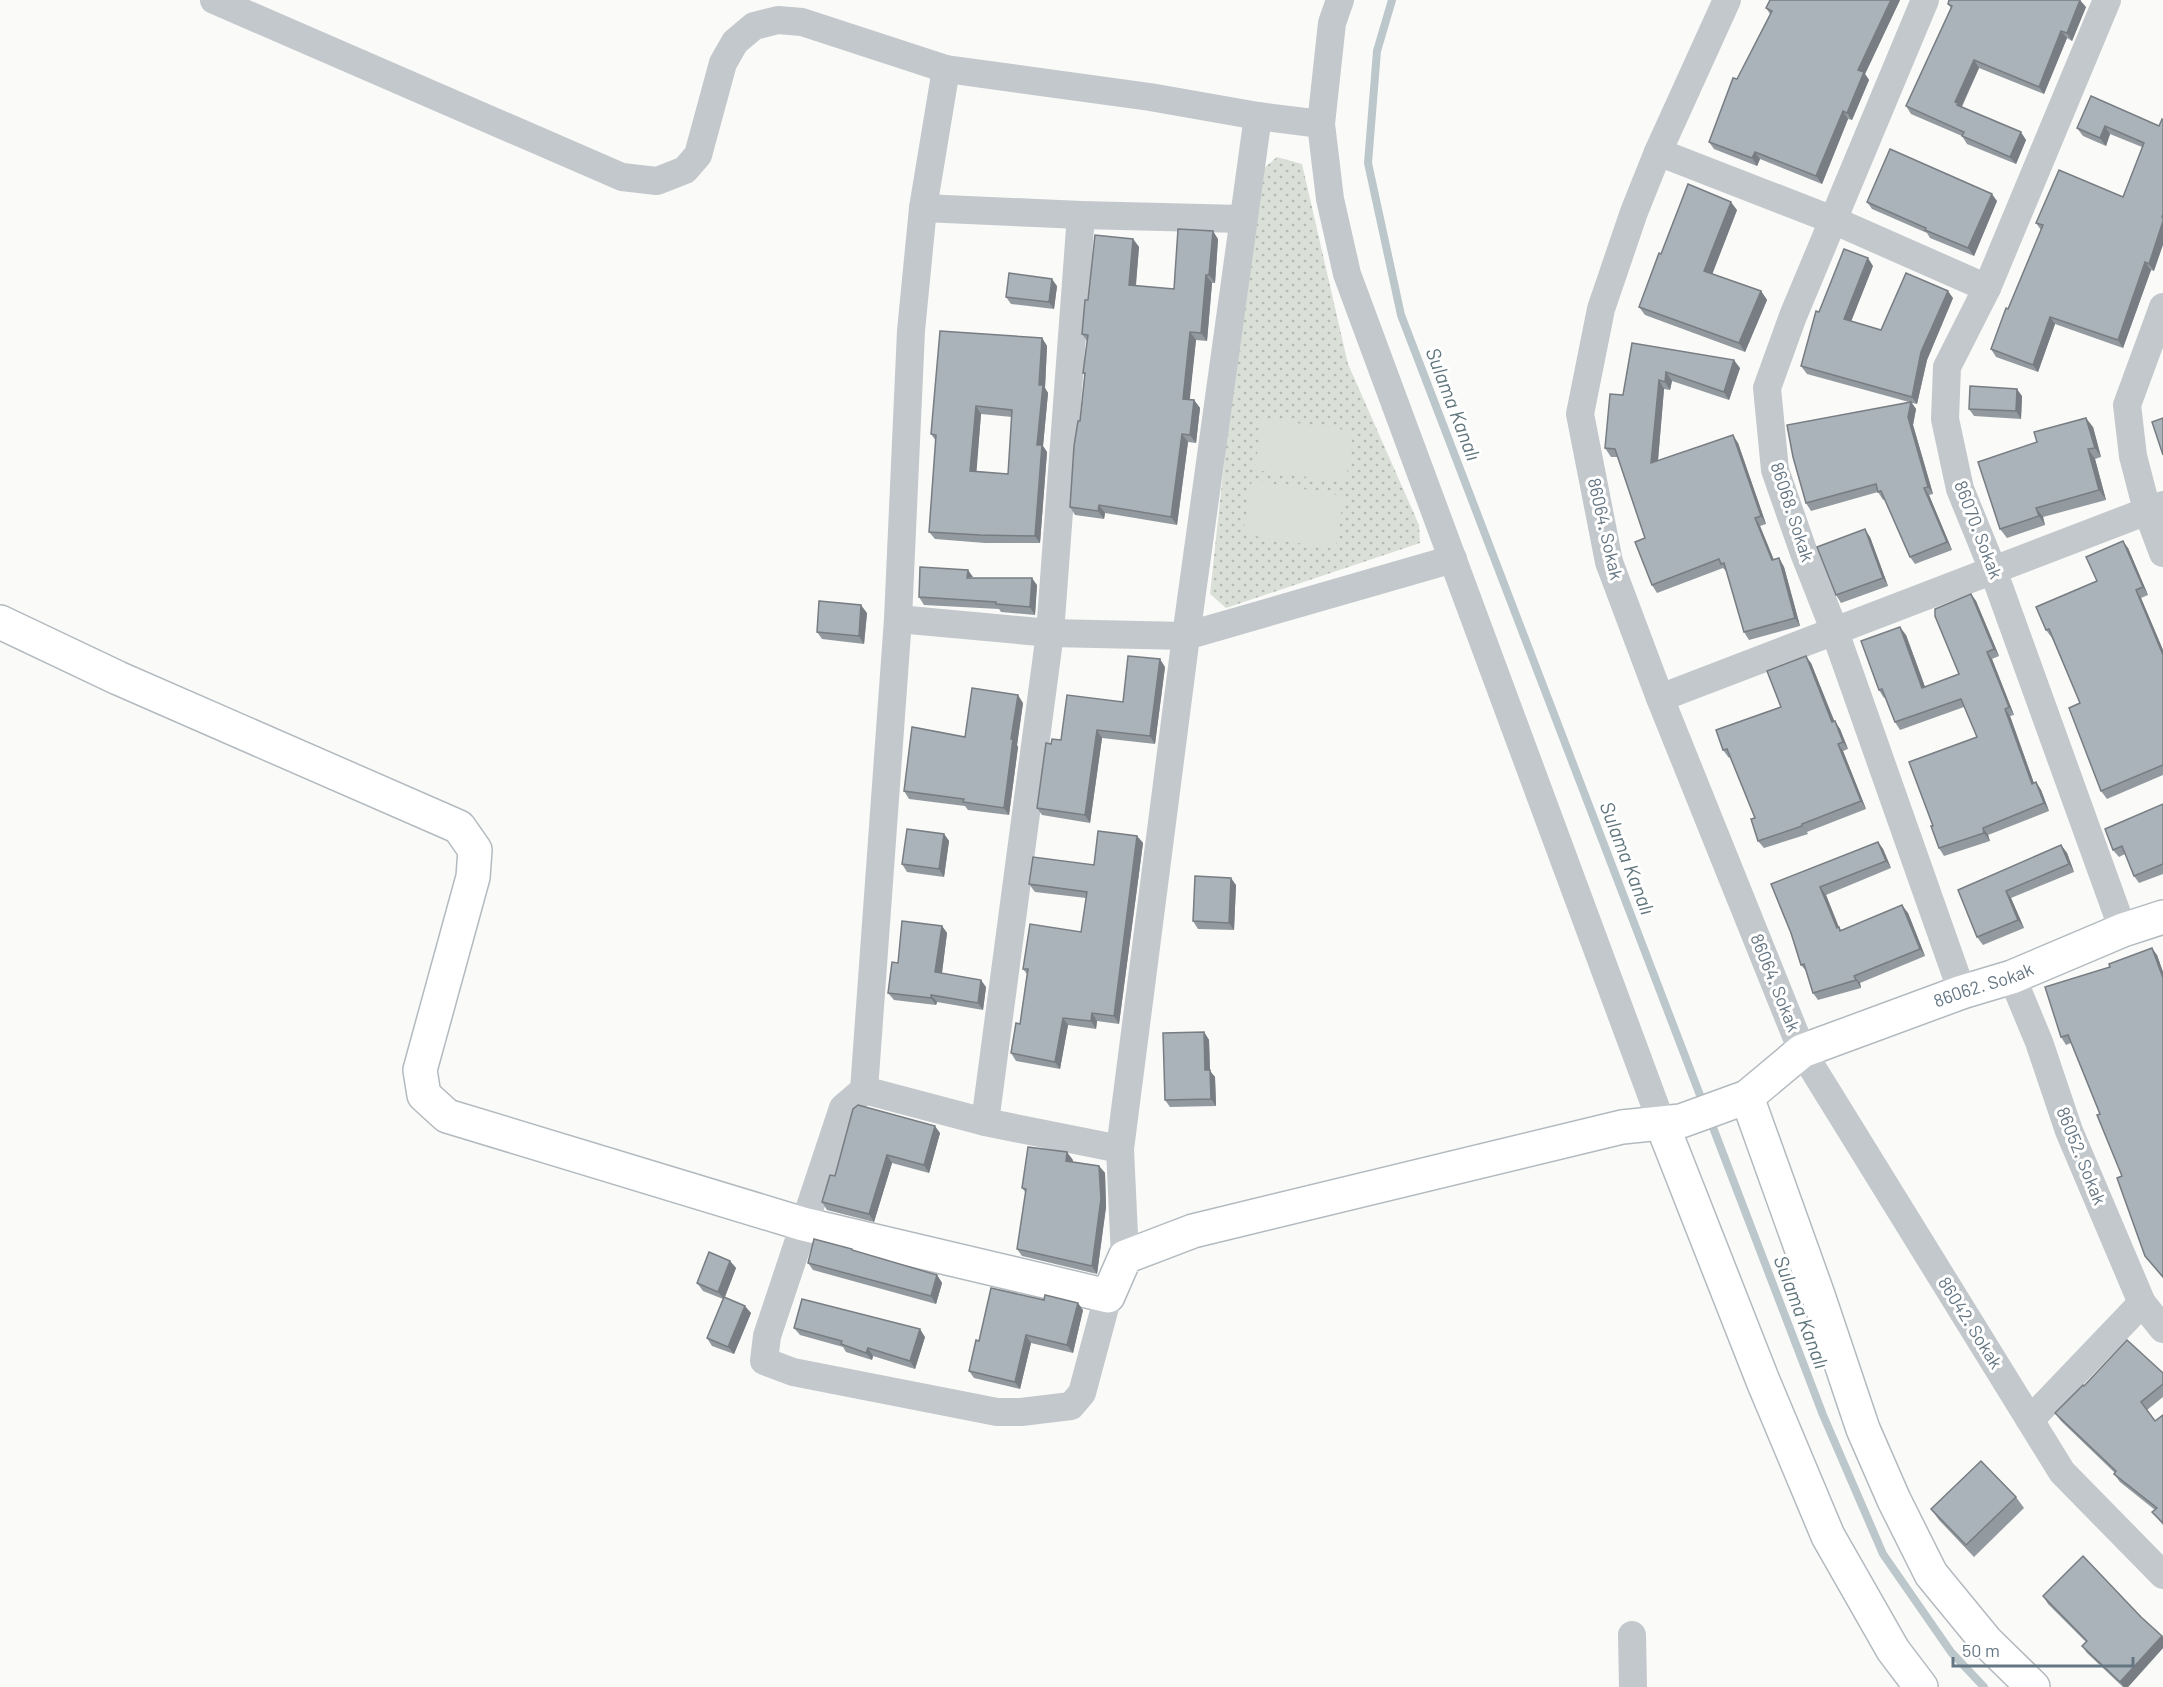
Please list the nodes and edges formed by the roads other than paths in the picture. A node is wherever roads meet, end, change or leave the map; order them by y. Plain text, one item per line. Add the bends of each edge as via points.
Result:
1 (214, 0) edge
2 (1340, 0) edge
3 (1727, 0) edge
4 (1925, 0) edge
5 (2107, 0) edge
6 (946, 69) junction
7 (1258, 117) junction
8 (1321, 124) junction
9 (1658, 152) junction
10 (923, 208) junction
11 (1082, 215) junction
12 (1242, 219) junction
13 (1833, 220) junction
14 (1987, 288) junction
15 (2163, 307) edge
16 (2155, 508) edge
17 (2163, 553) edge
18 (1453, 559) junction
19 (1994, 570) junction
20 (898, 619) junction
21 (0, 622) edge
22 (1835, 632) junction
23 (1050, 633) junction
24 (1186, 636) junction
25 (1660, 698) junction
26 (2163, 917) edge
27 (2123, 930) junction
28 (2012, 977) junction
29 (1962, 992) junction
30 (1802, 1051) junction
31 (864, 1090) junction
32 (1740, 1099) junction
33 (986, 1122) junction
34 (1671, 1122) junction
35 (1120, 1149) junction
36 (803, 1224) junction
37 (1125, 1257) junction
38 (1108, 1296) junction
39 (2142, 1304) junction
40 (2163, 1329) edge
41 (2030, 1420) junction
42 (2163, 1575) edge
43 (1632, 1635) dead end
44 (1633, 1687) edge
45 (1921, 1687) edge
46 (2033, 1687) edge

1 - 6 street via 622,177 657,181 685,170 698,155 723,63 735,42 754,26 778,20 802,22
2 - 8 street via 1332,23
3 - 9 street, 86064. Sokak
4 - 13 street, 86068. Sokak
5 - 14 street, 86070. Sokak
6 - 7 street via 1150,97
6 - 10 street
7 - 8 street
7 - 12 street
8 - 18 street via 1330,200 1347,274
9 - 13 street
9 - 25 street, 86064. Sokak via 1601,309 1580,414 1609,562
10 - 11 street
10 - 20 street via 911,331
11 - 12 street
11 - 23 street
12 - 24 street
13 - 14 street
13 - 22 street, 86068. Sokak via 1767,388 1775,470
14 - 19 street, 86070. Sokak via 1947,366 1945,419 1960,489
15 - 16 street via 2127,405 2133,456
16 - 17 street
16 - 19 street
18 - 24 street
18 - 34 street
19 - 22 street
19 - 27 street, 86070. Sokak
20 - 23 street
20 - 31 street
21 - 36 main road via 118,678 459,827 475,850 473,877 420,1070 424,1095 447,1116
22 - 25 street
22 - 29 street, 86068. Sokak
23 - 24 street
23 - 33 street
24 - 35 street
25 - 30 street, 86064. Sokak
26 - 27 main road, 86062. Sokak
27 - 28 main road, 86062. Sokak
28 - 29 main road, 86062. Sokak
28 - 39 street, 86052. Sokak via 2069,1131
29 - 30 main road, 86062. Sokak
30 - 32 main road, 86062. Sokak
30 - 41 street, 86042. Sokak
31 - 33 street
31 - 36 street via 843,1108
32 - 34 main road, 86062. Sokak
32 - 46 main road via 1818,1295 1863,1429 1893,1500 1931,1574 1986,1641
33 - 35 street
34 - 37 main road, 86062. Sokak via 1623,1127 1193,1231
34 - 45 main road via 1763,1381 1827,1536 1893,1650
35 - 37 street
36 - 38 main road
36 - 38 street via 767,1336 764,1362 794,1372 997,1412 1071,1406 1082,1394
37 - 38 main road
39 - 40 street, 86052. Sokak
39 - 41 street
41 - 42 street, 86042. Sokak via 2062,1472
43 - 44 street

